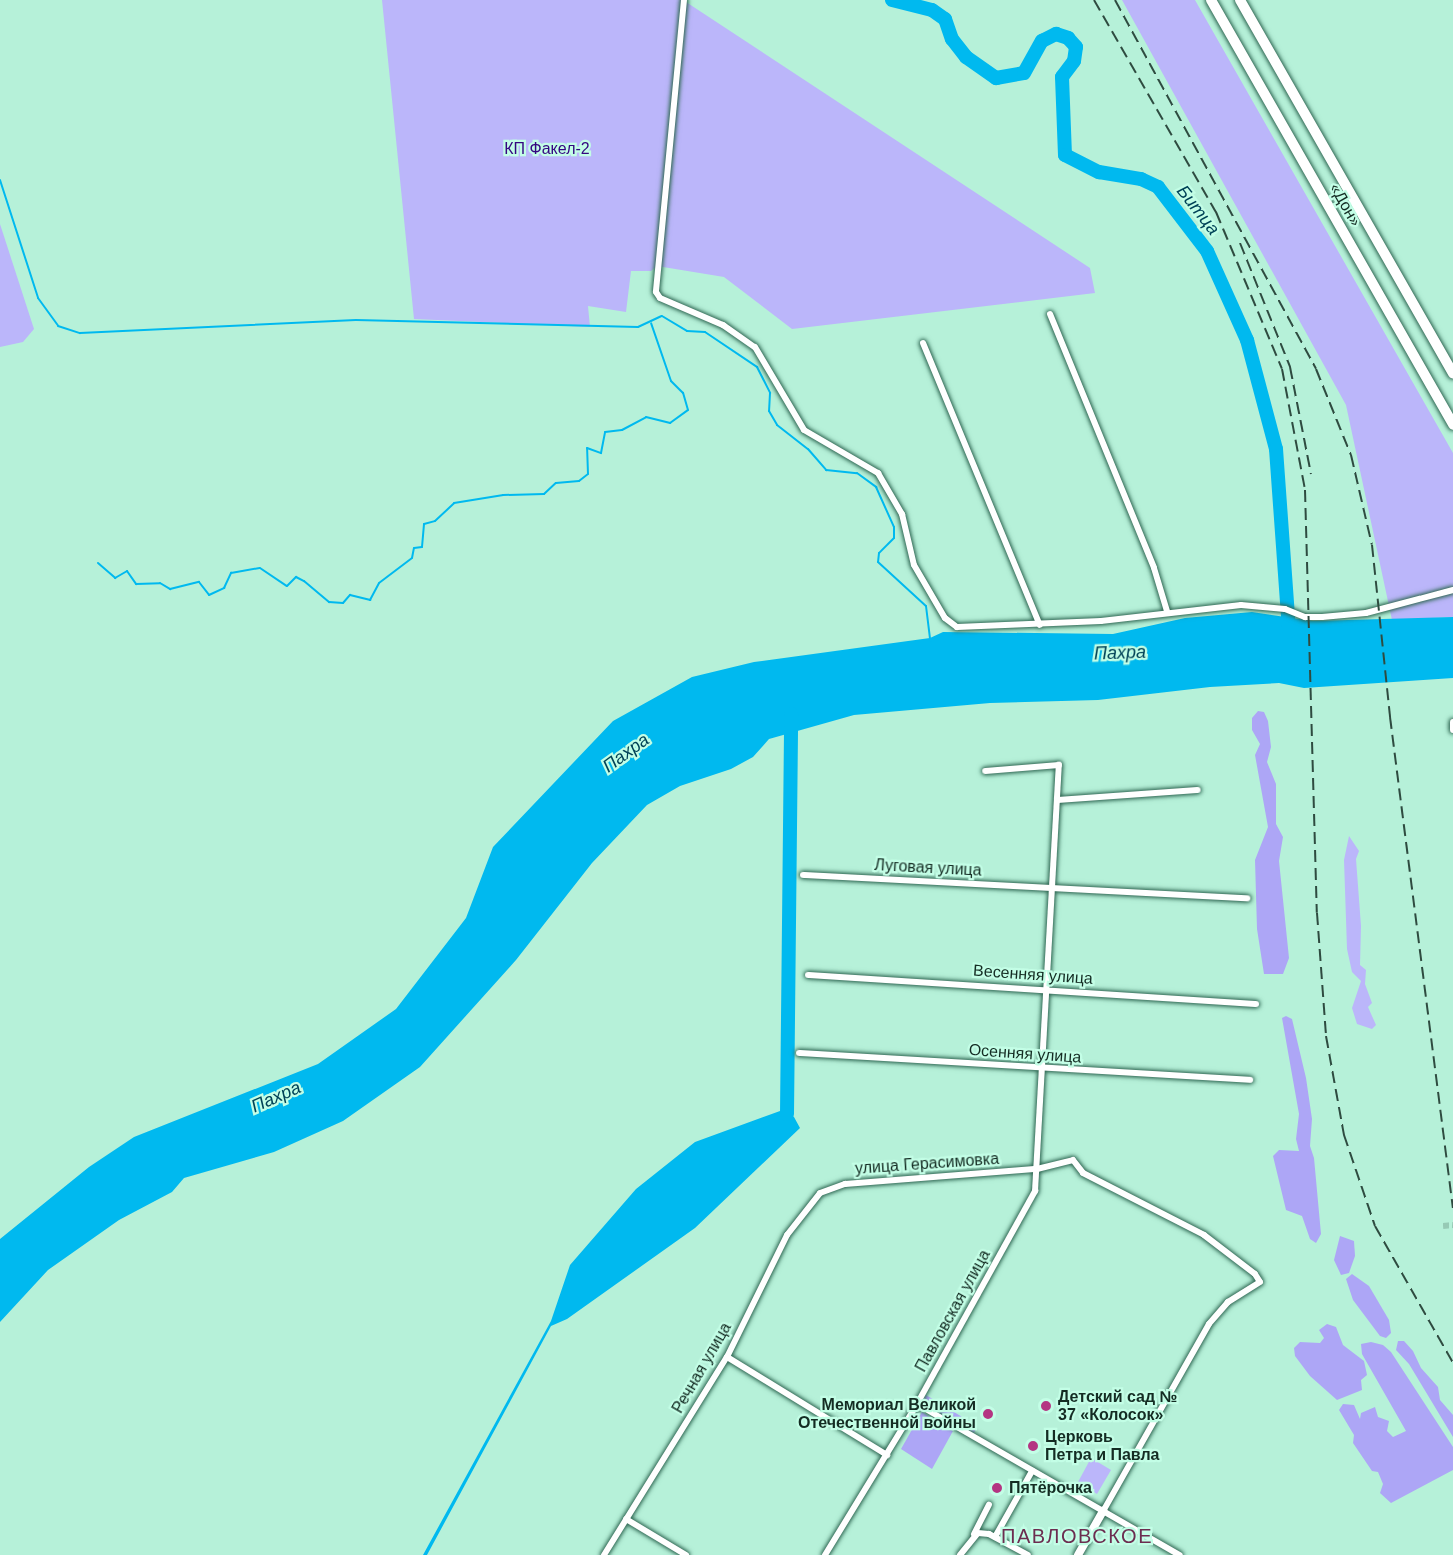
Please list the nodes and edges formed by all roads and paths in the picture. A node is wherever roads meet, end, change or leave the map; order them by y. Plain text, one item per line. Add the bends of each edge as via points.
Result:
1 (684, 0) edge
2 (1211, 0) edge
3 (1240, 0) edge
4 (1050, 314) dead end
5 (923, 343) dead end
6 (1453, 374) edge
7 (1453, 425) edge
8 (1453, 590) edge
9 (1167, 611) junction
10 (1040, 625) junction
11 (1453, 722) edge
12 (1453, 730) edge
13 (985, 771) dead end
14 (1198, 790) dead end
15 (1058, 800) junction
16 (802, 875) dead end
17 (1051, 888) junction
18 (1247, 898) dead end
19 (807, 975) dead end
20 (1045, 989) junction
21 (1256, 1004) dead end
22 (799, 1053) dead end
23 (1044, 1070) junction
24 (1250, 1080) dead end
25 (1037, 1169) junction
26 (820, 1193) joint
27 (727, 1357) junction
28 (917, 1404) junction
29 (887, 1455) junction
30 (1032, 1471) junction
31 (989, 1505) dead end
32 (1103, 1511) junction
33 (626, 1519) junction
34 (974, 1534) junction
35 (995, 1537) junction
36 (604, 1555) edge
37 (686, 1555) edge
38 (825, 1555) edge
39 (960, 1555) edge
40 (1028, 1555) edge
41 (1078, 1555) edge
42 (1180, 1555) edge

1 - 10 street via 656,292 660,298 723,325 754,347 804,430 878,473 902,514 914,565 945,618 957,627
2 - 7 highway, «Дон»
3 - 6 highway, «Дон»
4 - 9 street via 1154,567
5 - 10 street
8 - 9 street via 1366,613 1322,617 1241,605
9 - 10 street
11 - 12 street
13 - 15 street via 1059,765
14 - 15 street
15 - 17 street
16 - 17 street, Луговая улица
17 - 18 street, Луговая улица
17 - 20 street
19 - 20 street, Весенняя улица
20 - 21 street, Весенняя улица
20 - 23 street
22 - 23 street, Осенняя улица
23 - 24 street, Осенняя улица
23 - 25 street
25 - 26 street, улица Герасимовка via 845,1184
25 - 28 street, Павловская улица via 1035,1191
25 - 32 street, улица Герасимовка via 1073,1160 1083,1173 1204,1235 1260,1282 1228,1302 1209,1324
26 - 27 street, Речная улица via 787,1235
27 - 29 street
27 - 33 street, Речная улица
28 - 29 street, Павловская улица
28 - 30 street
29 - 38 street, Павловская улица
30 - 32 street
30 - 35 street
31 - 34 street
32 - 41 street
32 - 42 street
33 - 36 street, Речная улица
33 - 37 street
34 - 35 street
34 - 39 street
35 - 40 street

